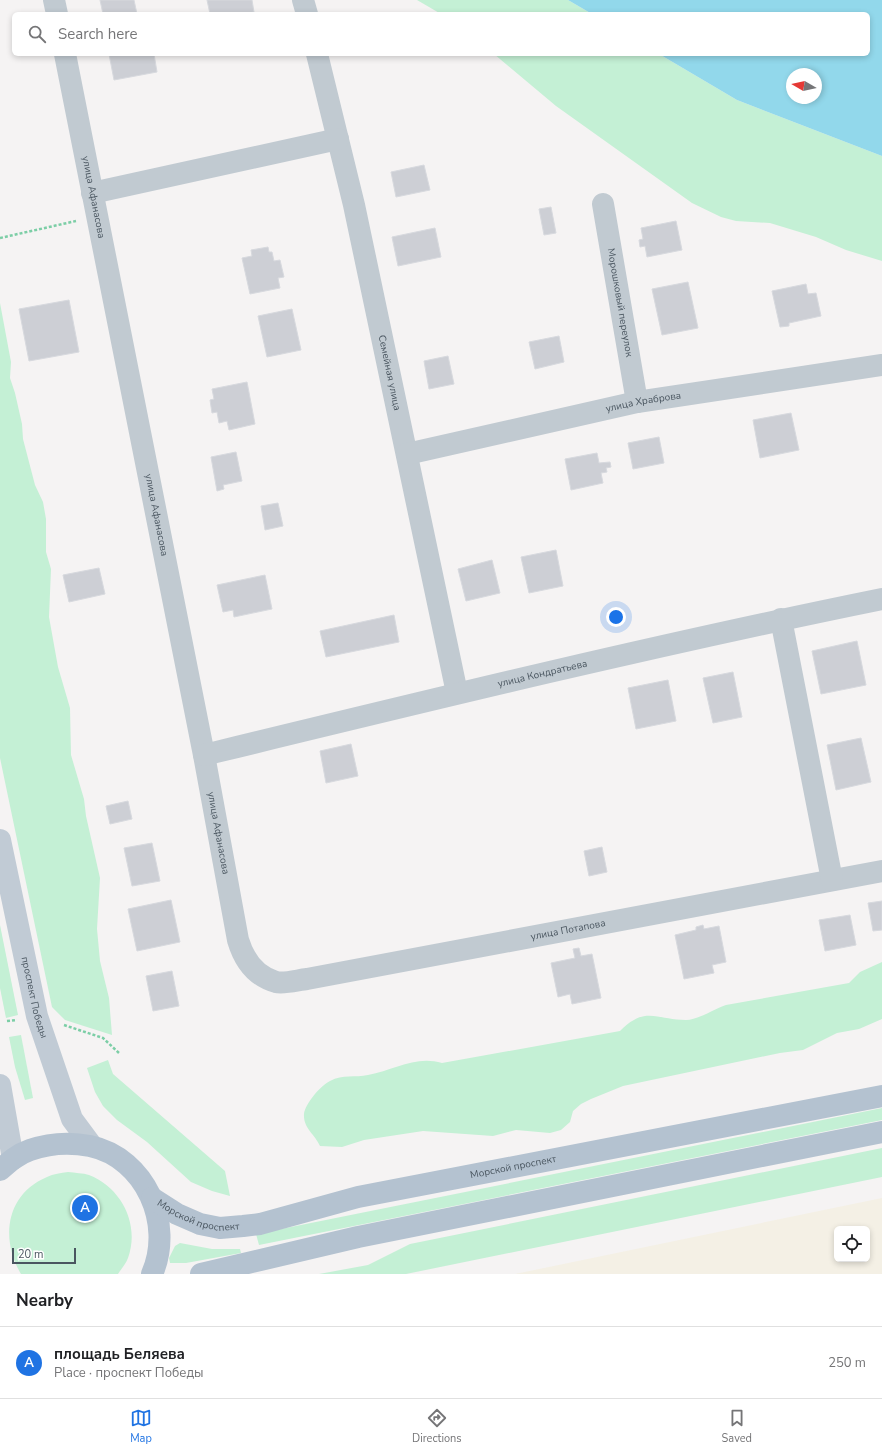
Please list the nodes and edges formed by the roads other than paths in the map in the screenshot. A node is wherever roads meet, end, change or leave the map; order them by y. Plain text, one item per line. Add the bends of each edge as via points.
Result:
1 (54, 0) edge
2 (304, 0) edge
3 (57, 12) edge
4 (307, 12) edge
5 (65, 56) edge
6 (317, 56) edge
7 (338, 139) junction
8 (92, 193) junction
9 (603, 204) dead end
10 (882, 364) edge
11 (637, 402) junction
12 (407, 454) junction
13 (882, 599) edge
14 (781, 619) junction
15 (457, 693) junction
16 (204, 755) junction
17 (0, 840) edge
18 (882, 871) edge
19 (832, 880) junction
20 (256, 972) joint
21 (0, 1085) edge
22 (882, 1096) edge
23 (882, 1132) edge
24 (92, 1146) junction
25 (7, 1164) edge
26 (152, 1198) junction
27 (152, 1274) edge
28 (201, 1274) edge

1 - 3 street
2 - 4 street
5 - 8 street, улица Афанасова
6 - 7 street, Семейная улица
7 - 8 street
7 - 12 street, Семейная улица
8 - 16 street, улица Афанасова
9 - 11 street, Морошковый переулок
10 - 11 street, улица Храброва
11 - 12 street, улица Храброва
12 - 15 street, Семейная улица
13 - 14 street, улица Кондратьева
14 - 15 street, улица Кондратьева
14 - 19 street
15 - 16 street, улица Кондратьева
16 - 20 street, улица Афанасова via 238,940 243,955
17 - 24 main road, проспект Победы via 37,1016 72,1119
18 - 19 street, улица Потапова
19 - 20 street, улица Потапова via 307,978 277,982
21 - 25 main road
22 - 26 main road, Морской проспект via 366,1196 260,1224 220,1228 200,1224 177,1214
23 - 28 main road via 358,1237
24 - 25 main road via 64,1142 29,1150
24 - 26 main road via 116,1157 137,1175
26 - 27 main road via 159,1218 160,1240

